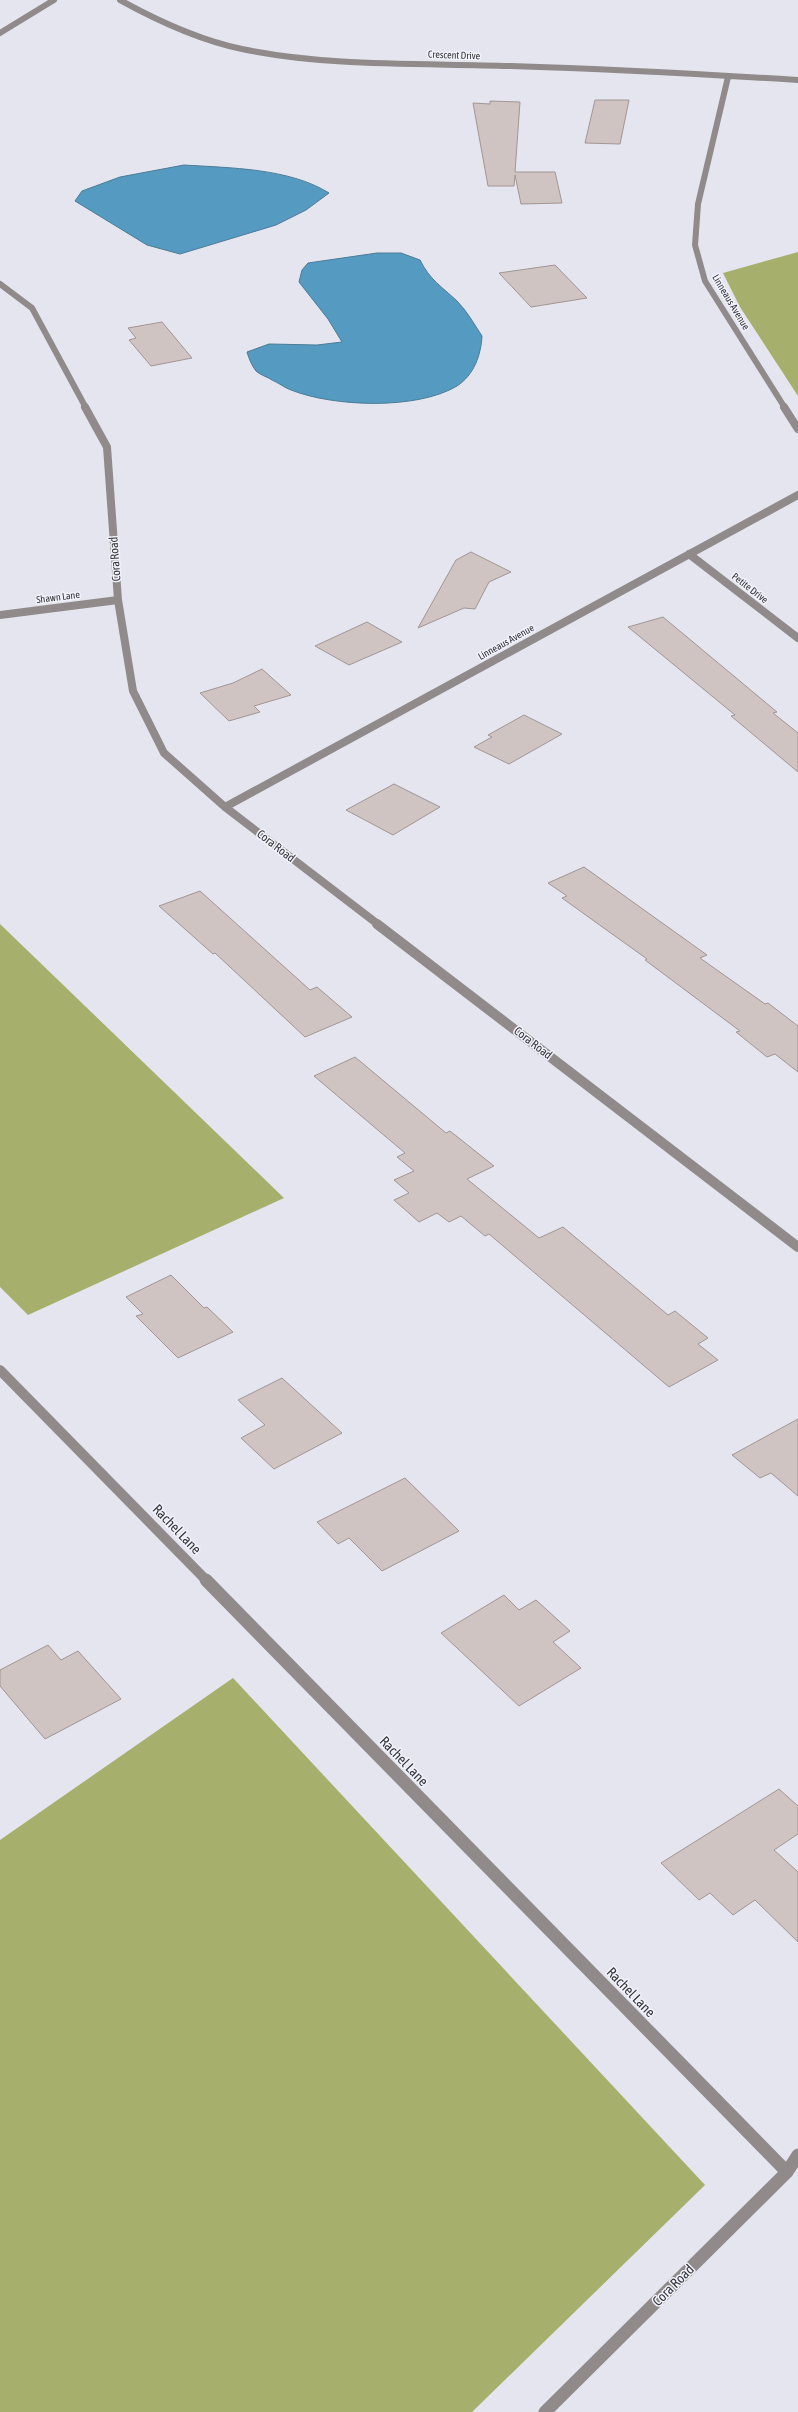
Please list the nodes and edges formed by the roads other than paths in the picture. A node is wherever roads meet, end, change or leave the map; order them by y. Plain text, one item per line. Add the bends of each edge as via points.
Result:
1 (54, 0) edge
2 (120, 0) edge
3 (0, 32) edge
4 (728, 77) junction
5 (798, 80) edge
6 (0, 284) edge
7 (798, 429) edge
8 (798, 495) edge
9 (689, 554) junction
10 (118, 600) junction
11 (0, 616) edge
12 (798, 638) edge
13 (225, 807) junction
14 (798, 1247) edge
15 (0, 1370) edge
16 (798, 2156) edge
17 (786, 2172) junction
18 (545, 2412) edge

1 - 3 street
2 - 4 street, Crescent Drive via 154,19 196,35 240,48 299,59 632,70
4 - 5 street, Crescent Drive
4 - 7 street, Linneaus Avenue via 698,204 695,245 705,281
6 - 10 street, Cora Road via 32,308 107,448
8 - 9 street, Linneaus Avenue
9 - 12 street, Petite Drive
9 - 13 street, Linneaus Avenue
10 - 11 street, Shawn Lane
10 - 13 street, Cora Road via 133,691 164,753
13 - 14 street, Cora Road
15 - 17 street, Rachel Lane
16 - 17 street, Cora Road
17 - 18 street, Cora Road

